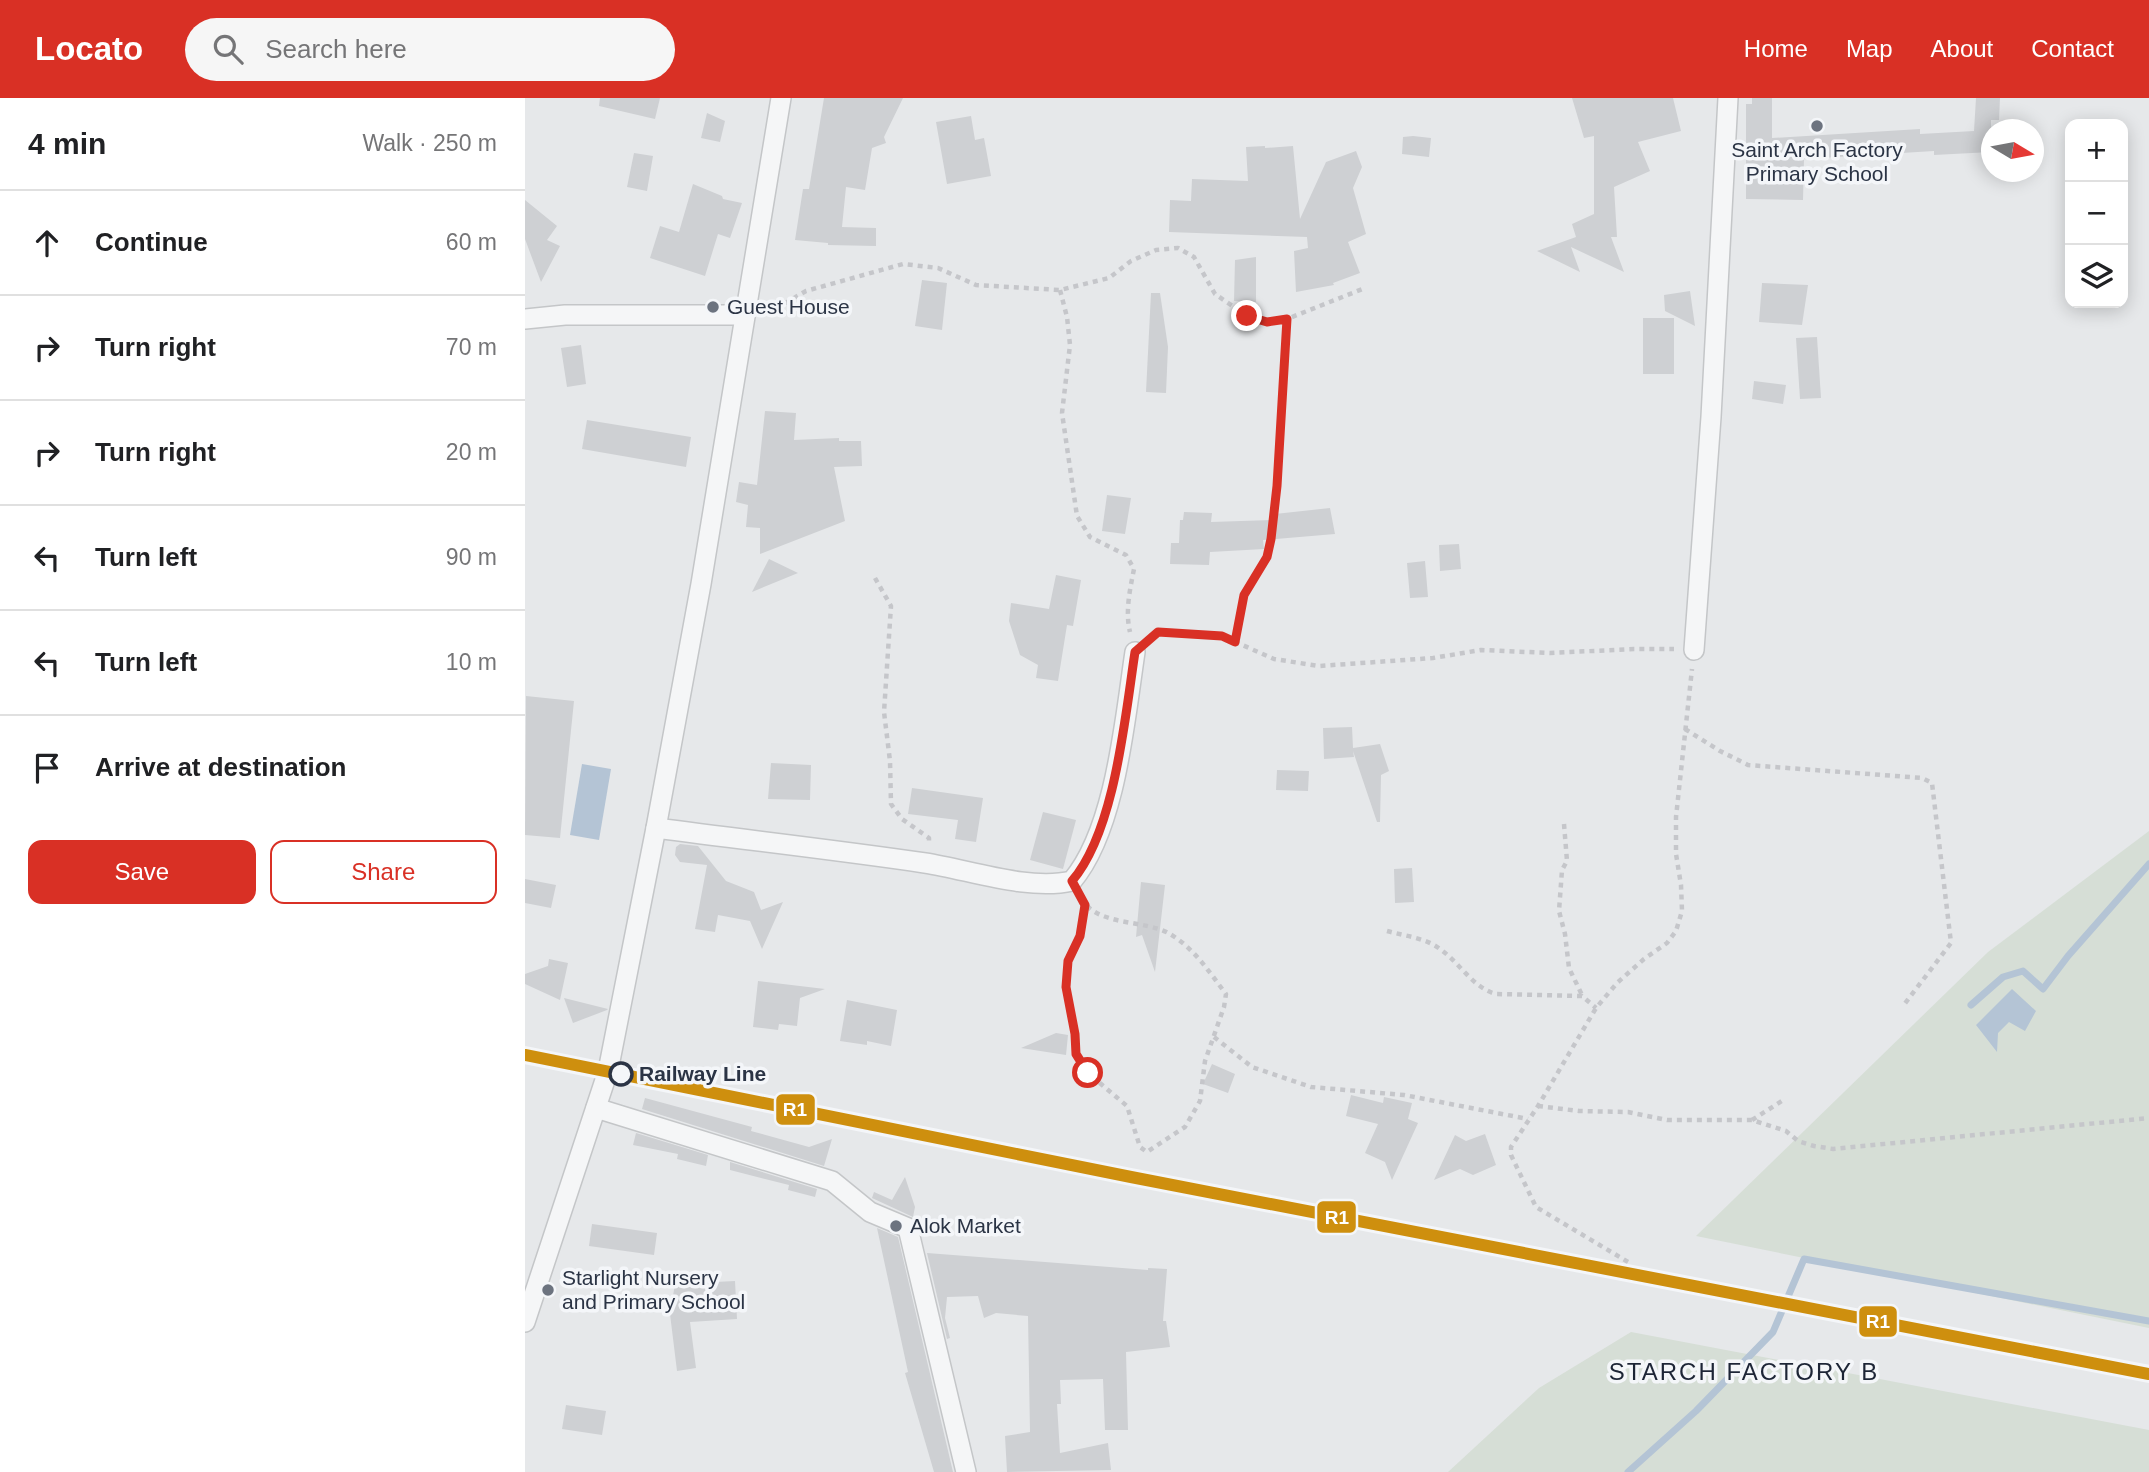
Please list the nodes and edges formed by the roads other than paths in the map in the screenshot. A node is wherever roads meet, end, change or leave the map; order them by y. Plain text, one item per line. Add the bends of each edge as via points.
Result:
1 (781, 98) edge
2 (1728, 98) edge
3 (744, 315) junction
4 (525, 320) edge
5 (1694, 650) road end
6 (1135, 652) road end
7 (656, 828) junction
8 (596, 1108) junction
9 (525, 1322) edge
10 (966, 1472) edge

1 - 3 street
2 - 5 street
3 - 4 street via 565,315
3 - 7 street
6 - 7 street via 1116,776 1095,838 1072,881 1018,881 929,864
7 - 8 street via 608,1071
8 - 9 street
8 - 10 street via 832,1181 870,1212 908,1228

